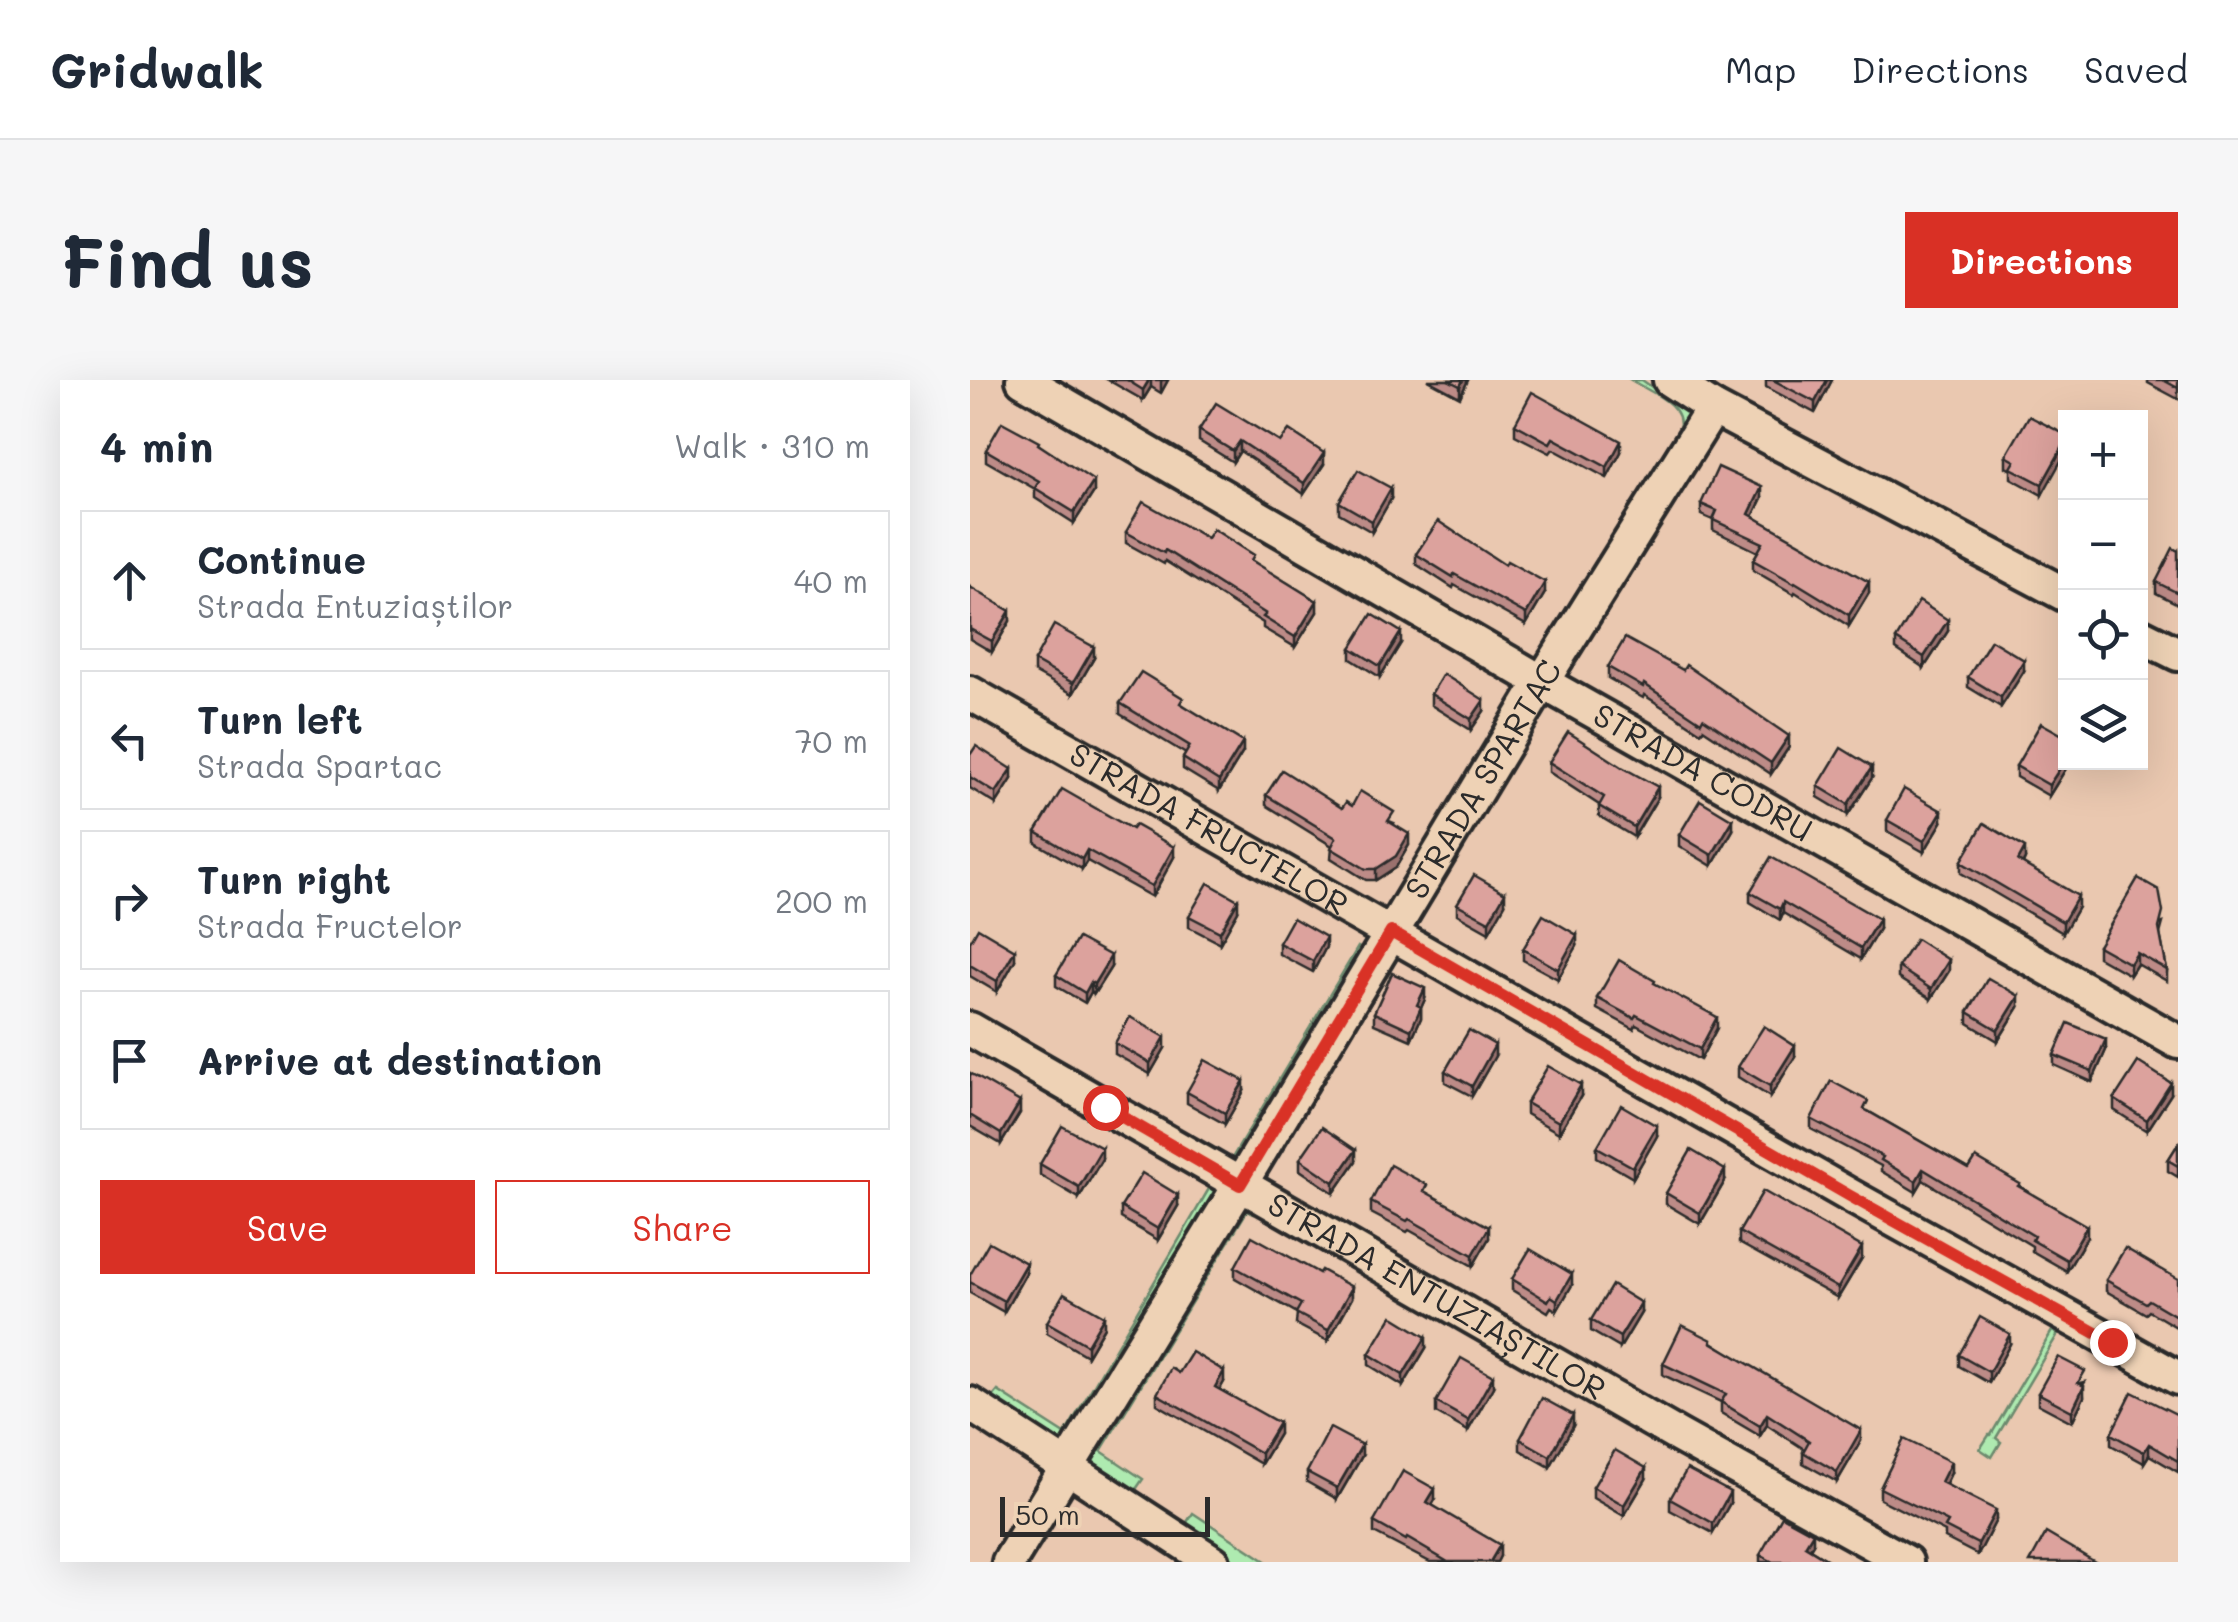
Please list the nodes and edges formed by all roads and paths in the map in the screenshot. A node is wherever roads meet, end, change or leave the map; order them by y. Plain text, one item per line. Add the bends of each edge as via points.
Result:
1 (1023, 380) edge
2 (1681, 383) edge
3 (1713, 408) junction
4 (2058, 591) edge
5 (2148, 638) edge
6 (2178, 654) edge
7 (1542, 682) junction
8 (970, 693) edge
9 (1391, 932) junction
10 (970, 1029) edge
11 (2178, 1042) edge
12 (1240, 1185) junction
13 (2178, 1378) edge
14 (970, 1404) edge
15 (1067, 1465) junction
16 (1009, 1562) edge
17 (1213, 1562) edge
18 (1906, 1562) edge

1 - 7 street, STRADA CODRU
2 - 3 street
3 - 4 street
3 - 7 street, STRADA SPARTAC
5 - 6 street
7 - 9 street, STRADA SPARTAC
7 - 11 street, STRADA CODRU
8 - 9 street, STRADA FRUCTELOR
9 - 12 street, STRADA SPARTAC
9 - 13 street, STRADA FRUCTELOR
10 - 12 street, STRADA ENTUZIAȘTILOR
12 - 15 street, STRADA SPARTAC
12 - 18 street, STRADA ENTUZIAȘTILOR
14 - 15 street
15 - 16 street, STRADA SPARTAC
15 - 17 street

